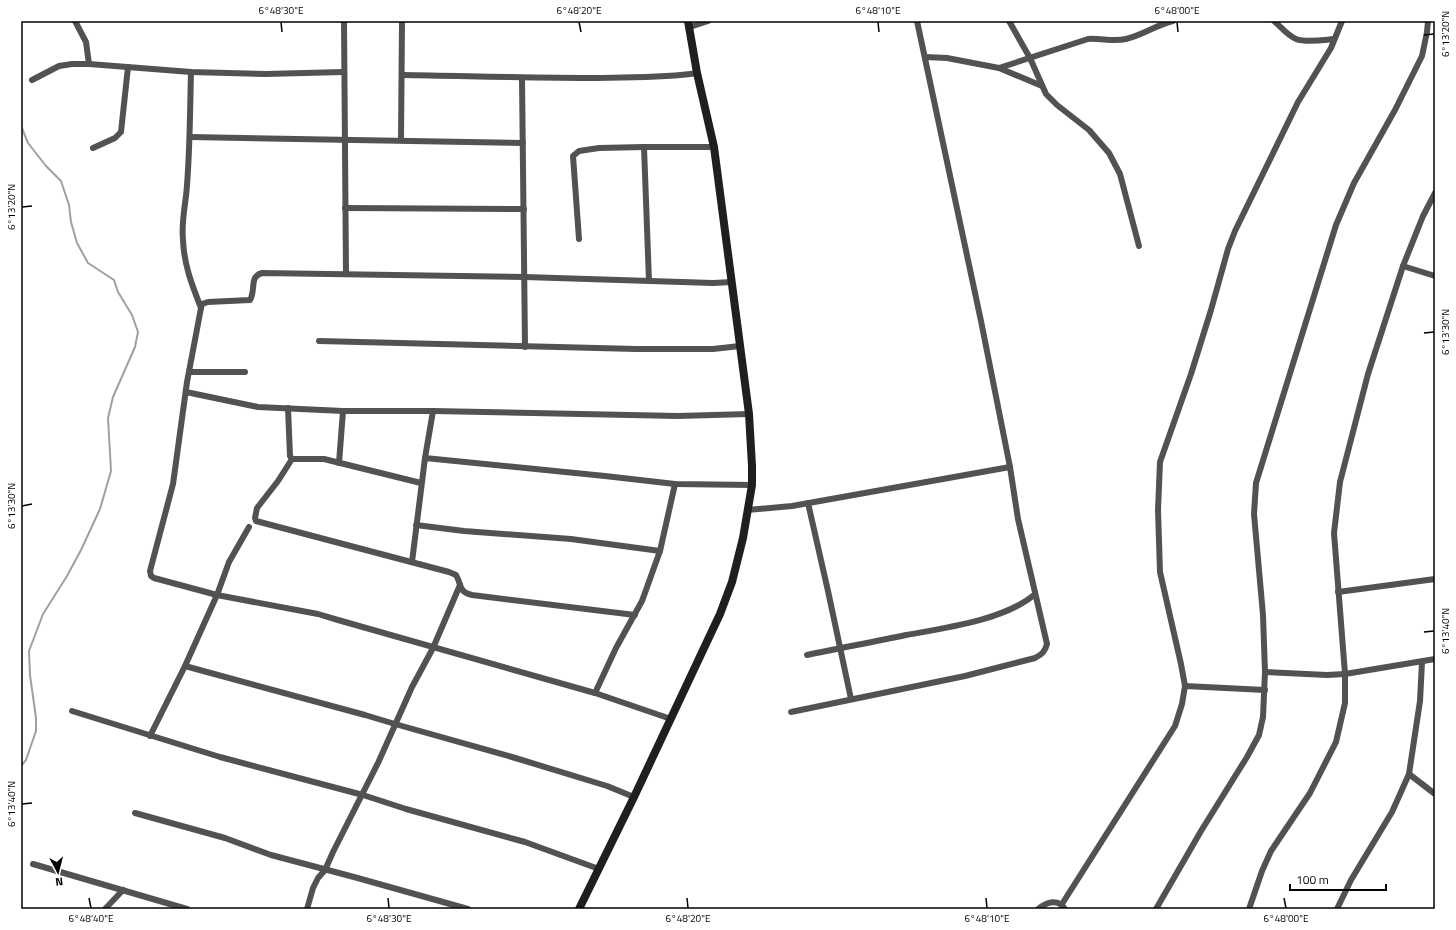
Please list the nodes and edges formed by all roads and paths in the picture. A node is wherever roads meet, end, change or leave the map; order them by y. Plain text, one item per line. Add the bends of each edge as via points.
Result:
1 (75, 21) edge
2 (344, 21) edge
3 (402, 21) edge
4 (708, 21) edge
5 (917, 21) edge
6 (1009, 21) edge
7 (1173, 21) edge
8 (1274, 21) edge
9 (1342, 21) edge
10 (1428, 21) edge
11 (689, 24) edge
12 (1334, 39) junction
13 (925, 57) junction
14 (1030, 58) junction
15 (89, 64) junction
16 (128, 67) junction
17 (999, 68) junction
18 (191, 72) junction
19 (344, 72) junction
20 (697, 74) junction
21 (403, 75) junction
22 (522, 78) junction
23 (32, 80) dead end
24 (1042, 86) junction
25 (190, 137) junction
26 (345, 139) junction
27 (402, 140) junction
28 (523, 143) junction
29 (644, 147) junction
30 (714, 147) junction
31 (93, 148) dead end
32 (1435, 193) edge
33 (345, 208) junction
34 (524, 209) junction
35 (579, 239) dead end
36 (1139, 246) dead end
37 (1403, 266) junction
38 (346, 274) junction
39 (1435, 276) edge
40 (525, 277) junction
41 (649, 281) junction
42 (732, 282) junction
43 (201, 308) junction
44 (319, 341) dead end
45 (740, 346) junction
46 (525, 347) junction
47 (189, 372) junction
48 (245, 372) dead end
49 (186, 392) junction
50 (288, 408) junction
51 (343, 411) junction
52 (433, 411) junction
53 (749, 414) junction
54 (425, 458) junction
55 (292, 459) junction
56 (339, 463) junction
57 (1010, 467) junction
58 (421, 483) junction
59 (675, 484) junction
60 (752, 484) junction
61 (808, 504) junction
62 (747, 510) junction
63 (416, 525) junction
64 (248, 528) dead end
65 (660, 551) junction
66 (412, 562) junction
67 (1435, 579) edge
68 (460, 585) junction
69 (1338, 592) junction
70 (217, 595) junction
71 (1034, 595) junction
72 (635, 615) junction
73 (433, 648) junction
74 (840, 648) junction
75 (807, 654) dead end
76 (1435, 660) edge
77 (1422, 662) junction
78 (185, 666) junction
79 (1265, 672) junction
80 (1345, 674) junction
81 (1185, 686) junction
82 (1265, 690) junction
83 (595, 693) junction
84 (851, 699) junction
85 (72, 711) dead end
86 (791, 712) dead end
87 (671, 719) junction
88 (395, 724) junction
89 (150, 736) junction
90 (1409, 774) junction
91 (1435, 794) edge
92 (363, 795) junction
93 (634, 797) junction
94 (135, 813) dead end
95 (32, 864) dead end
96 (598, 869) junction
97 (325, 870) junction
98 (123, 890) junction
99 (1064, 906) edge
100 (105, 909) edge
101 (187, 909) edge
102 (307, 909) edge
103 (468, 909) edge
104 (579, 909) edge
105 (1038, 909) edge
106 (1156, 909) edge
107 (1249, 909) edge
108 (1337, 909) edge

1 - 15 street via 86,42
2 - 19 street
3 - 21 street
4 - 11 street
5 - 13 street
6 - 14 street
7 - 14 street via 1124,40 1088,39
8 - 12 street via 1296,39
9 - 12 street
10 - 79 street via 1422,56 1354,182 1336,225 1256,482 1254,514
11 - 20 street
12 - 81 street via 1298,102 1234,231 1191,374 1160,462 1160,572
13 - 17 street via 947,58
13 - 57 street
14 - 17 street
14 - 24 street
15 - 16 street
15 - 23 street via 59,66
16 - 18 street
16 - 31 street via 121,132 115,138
17 - 24 street
18 - 19 street
18 - 25 street
19 - 26 street
20 - 22 street via 660,77
20 - 30 street
21 - 22 street
21 - 27 street
22 - 28 street
24 - 36 street via 1057,105 1089,130 1109,153 1120,174
25 - 26 street
25 - 43 street via 182,220 183,240 187,270
26 - 27 street
26 - 33 street
27 - 28 street
28 - 34 street
29 - 30 street
29 - 35 street via 599,148 575,153 573,156
29 - 41 street
30 - 42 street
32 - 37 street
33 - 34 street
33 - 38 street
34 - 40 street
37 - 39 street
37 - 69 street via 1368,374 1340,482 1334,533
38 - 40 street
38 - 43 street via 262,273 254,278 250,300 208,302 202,304
40 - 41 street
40 - 46 street
41 - 42 street
42 - 45 street
43 - 47 street
44 - 46 street
45 - 46 street via 713,349
45 - 53 street
47 - 48 street
47 - 49 street
49 - 50 street via 258,407
49 - 70 street via 173,484 150,576
50 - 51 street
50 - 55 street
51 - 52 street
51 - 56 street
52 - 53 street via 678,416
52 - 54 street
53 - 60 street
54 - 58 street
54 - 59 street
55 - 56 street via 324,459
55 - 66 street via 257,508 256,521
56 - 58 street
57 - 61 street
57 - 71 street
58 - 63 street
59 - 60 street
59 - 65 street
60 - 62 street
61 - 62 street
61 - 74 street
62 - 87 street via 732,582 720,614
63 - 65 street via 571,539
63 - 66 street
64 - 70 street via 229,562
65 - 72 street
66 - 68 street via 456,575
67 - 69 street
68 - 72 street via 466,594
68 - 73 street
69 - 80 street
70 - 73 street via 318,614
70 - 78 street
71 - 74 street via 1019,605 994,615
71 - 84 street via 1047,644 1046,650 1035,658 965,676
72 - 83 street
73 - 83 street
73 - 88 street
74 - 75 street
74 - 84 street
76 - 77 street
77 - 80 street
77 - 90 street via 1420,701
78 - 88 street
78 - 89 street
79 - 80 street via 1327,676
79 - 82 street
80 - 107 street via 1345,703 1336,742 1310,793 1271,851
81 - 82 street
81 - 99 street via 1175,726
82 - 106 street via 1263,717 1258,735
83 - 87 street
84 - 86 street
85 - 89 street
87 - 93 street
88 - 92 street
88 - 93 street via 520,759
89 - 92 street
90 - 91 street
90 - 108 street via 1392,812 1351,880
92 - 96 street via 525,842
92 - 97 street
93 - 96 street
94 - 97 street via 225,838 271,856
95 - 98 street
96 - 104 street
97 - 102 street via 313,888
97 - 103 street
98 - 100 street
98 - 101 street
99 - 105 street via 1056,902 1046,903

